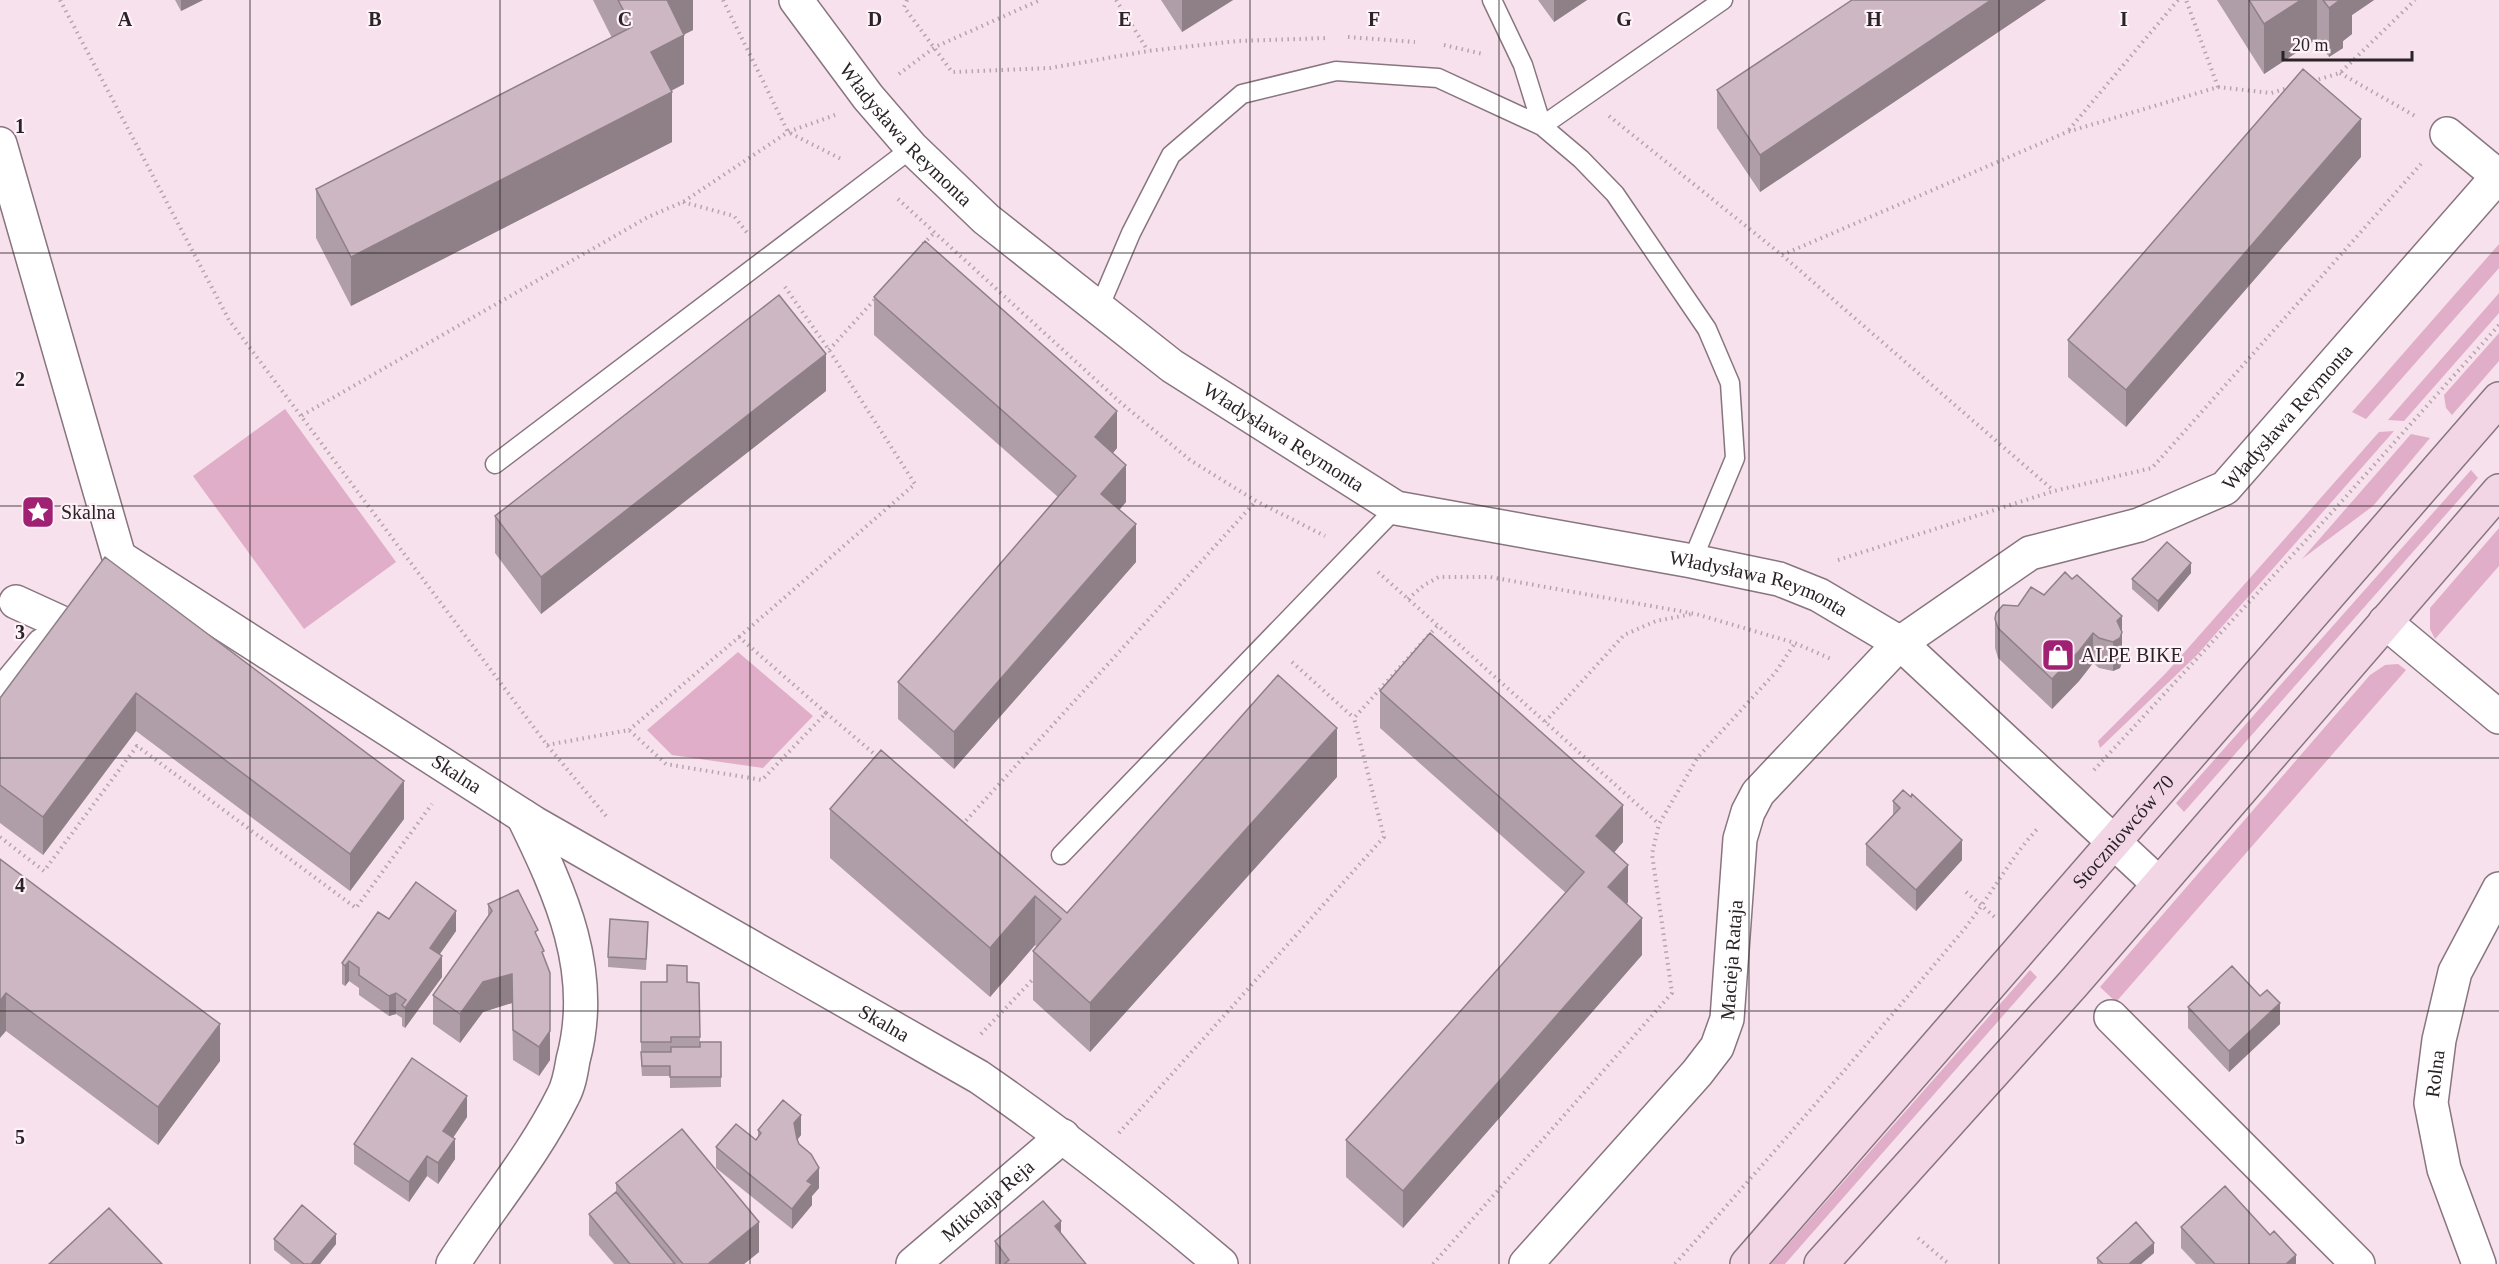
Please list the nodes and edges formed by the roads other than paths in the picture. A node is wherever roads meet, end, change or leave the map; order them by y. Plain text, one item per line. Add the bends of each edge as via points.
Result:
1 (796, 0) edge
2 (1492, 0) edge
3 (1724, 0) edge
4 (1542, 126) junction
5 (2447, 134) road end
6 (0, 144) edge
7 (912, 148) junction
8 (1099, 308) junction
9 (2499, 399) edge
10 (495, 464) dead end
11 (2499, 491) edge
12 (1396, 508) junction
13 (119, 557) junction
14 (1692, 561) junction
15 (16, 602) dead end
16 (2385, 622) junction
17 (62, 623) junction
18 (1900, 643) junction
19 (0, 696) edge
20 (2499, 717) edge
21 (523, 816) junction
22 (2113, 841) junction
23 (1061, 855) dead end
24 (2159, 884) junction
25 (2499, 889) edge
26 (2111, 1017) dead end
27 (1063, 1136) junction
28 (453, 1264) edge
29 (913, 1264) edge
30 (1221, 1264) edge
31 (1526, 1264) edge
32 (1747, 1264) edge
33 (1821, 1264) edge
34 (2358, 1264) edge
35 (2479, 1264) edge

1 - 7 street, Władysława Reymonta via 868,97
2 - 4 lane via 1523,65
3 - 4 lane
4 - 8 lane via 1438,78 1335,71 1242,94 1171,155
4 - 14 lane via 1615,194 1707,329 1730,383 1735,459
5 - 18 street, Władysława Reymonta via 2498,176 2225,488 2139,525 2030,553
6 - 13 street
7 - 8 street, Władysława Reymonta via 986,219
7 - 10 lane
8 - 12 street, Władysława Reymonta via 1172,366
9 - 22 street, Stoczniowców 70
11 - 16 street
12 - 14 street, Władysława Reymonta
12 - 23 lane
13 - 17 street
13 - 21 street, Skalna
14 - 18 street, Władysława Reymonta via 1779,579 1819,596
15 - 17 street
16 - 20 street
16 - 24 street
17 - 19 street
18 - 22 street, Władysława Reymonta
18 - 31 street, Macieja Rataja via 1758,793 1748,812 1739,850 1727,1019 1718,1047
21 - 27 street, Skalna via 954,1063
21 - 28 street via 545,861 572,934 582,984 579,1034 564,1094
22 - 24 street, Władysława Reymonta
22 - 32 street, Stoczniowców 70
24 - 33 street
25 - 35 street, Rolna via 2455,972 2439,1041 2431,1103 2444,1169
26 - 34 street
27 - 29 street, Mikołaja Reja
27 - 30 street, Skalna

